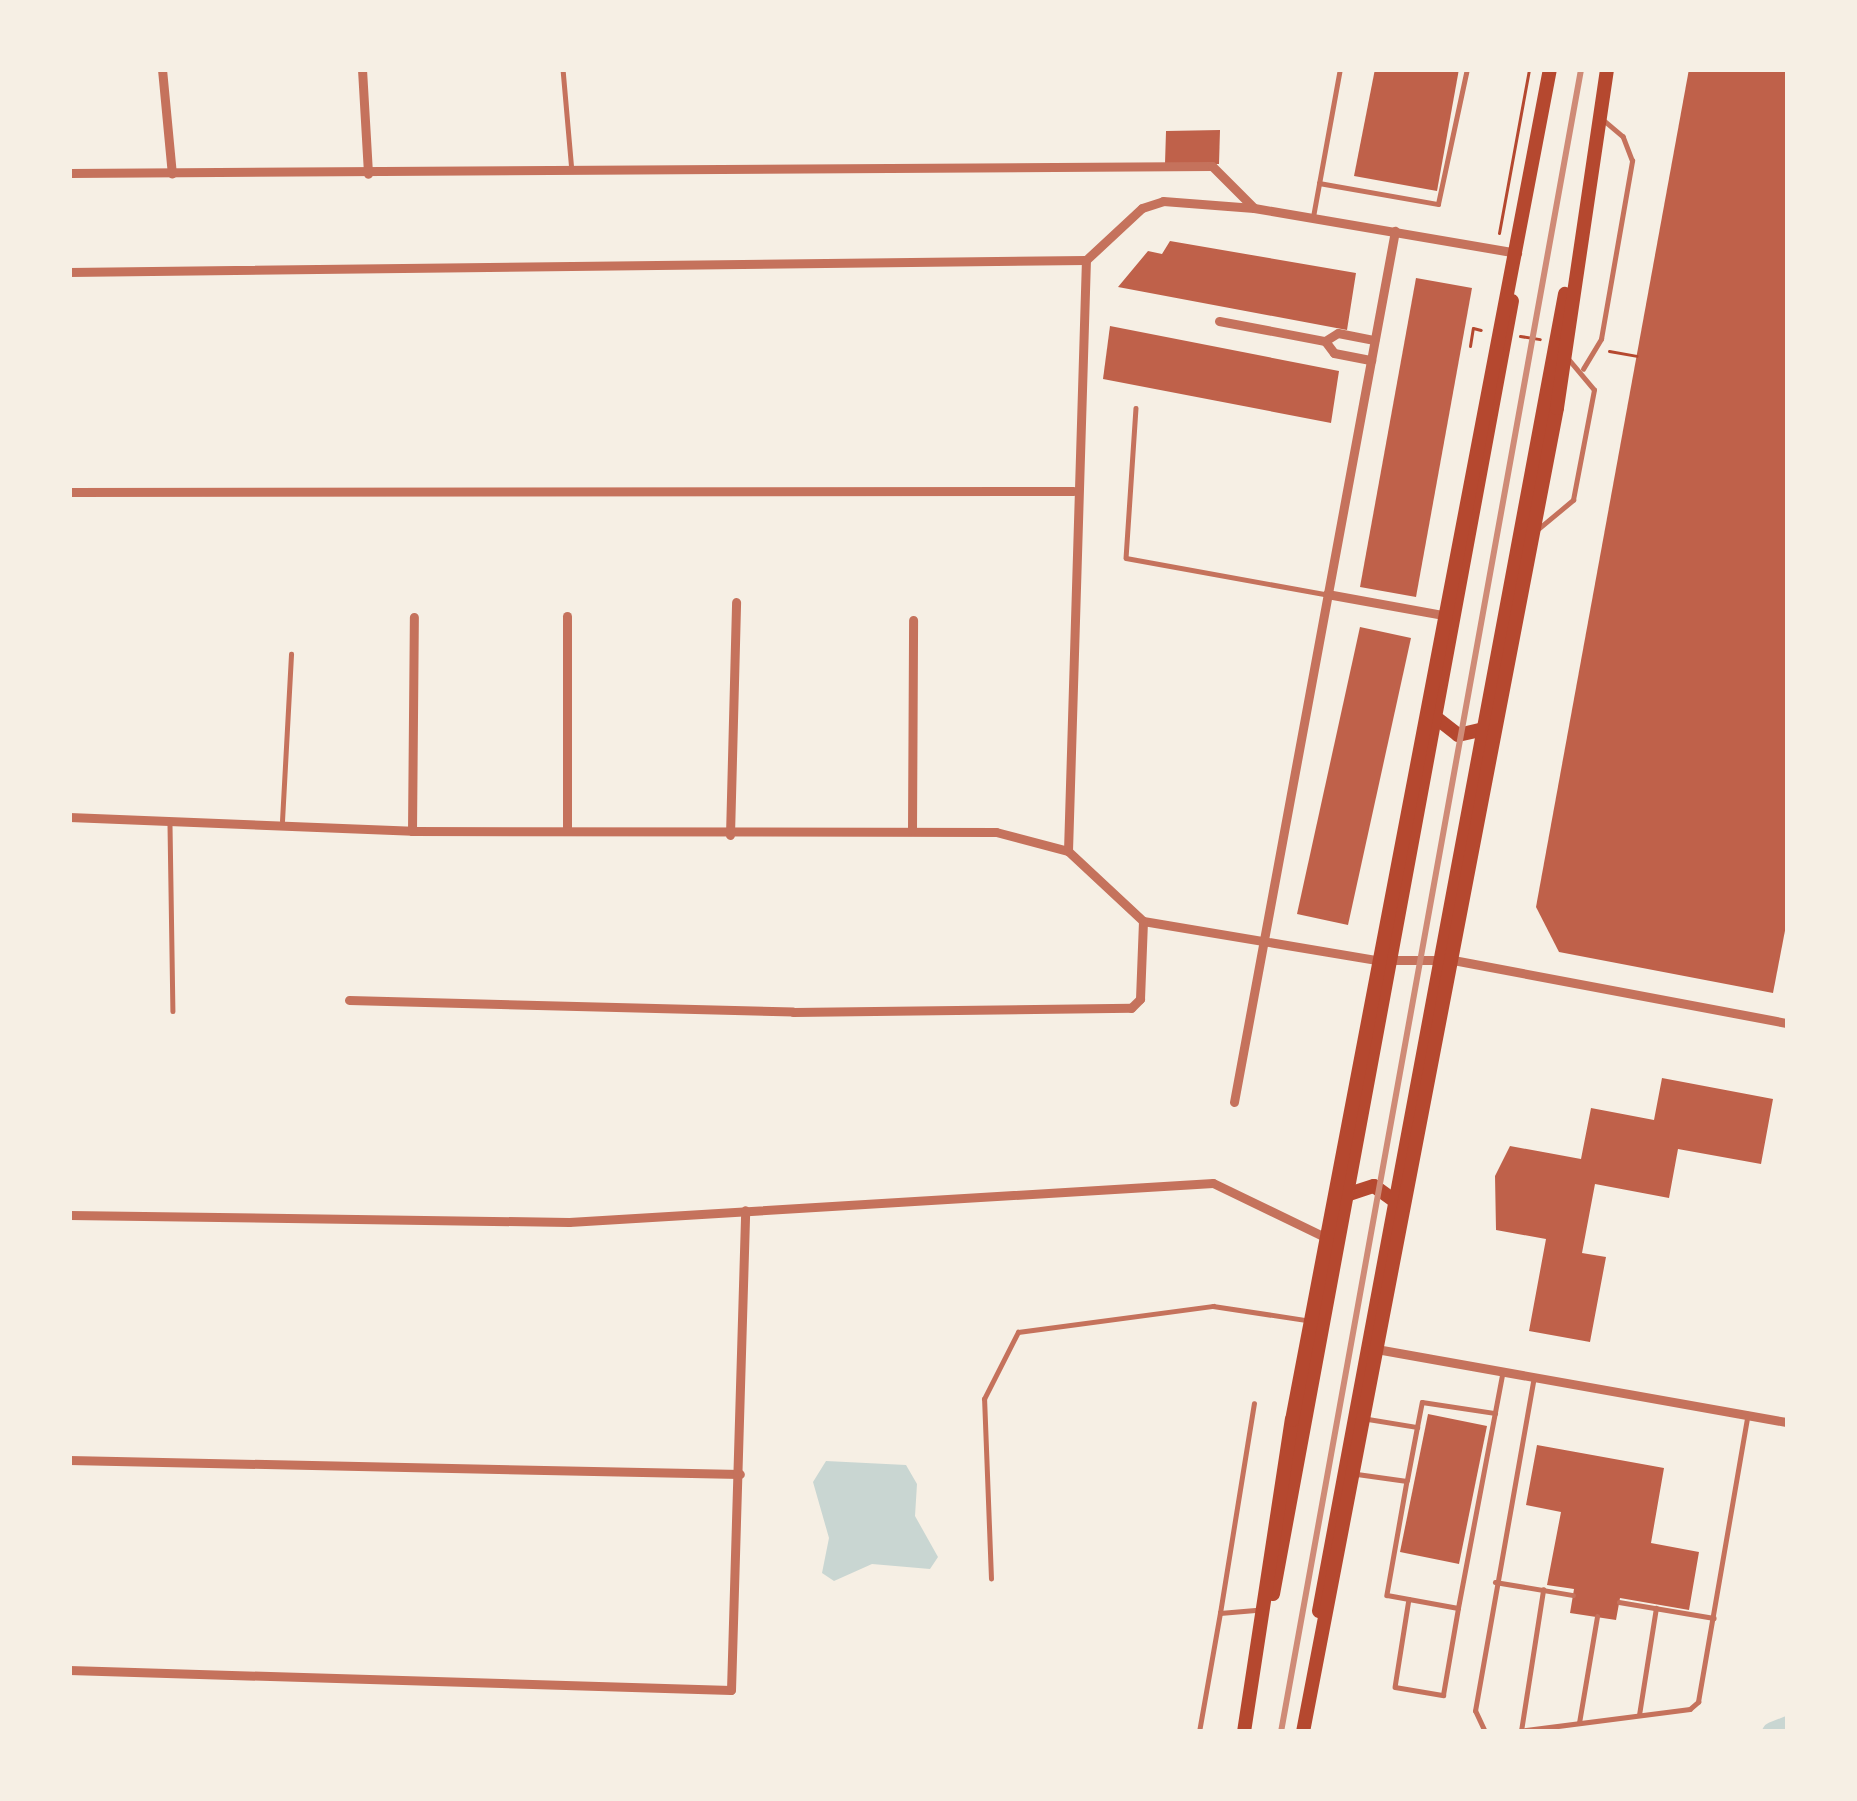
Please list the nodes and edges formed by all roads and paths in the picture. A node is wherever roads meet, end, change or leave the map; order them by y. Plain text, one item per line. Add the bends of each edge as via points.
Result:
1 (163, 69) edge
2 (362, 69) edge
3 (562, 69) edge
4 (1340, 69) edge
5 (1467, 69) edge
6 (1529, 69) edge
7 (1550, 69) edge
8 (1607, 69) edge
9 (1599, 118) junction
10 (572, 172) junction
11 (69, 173) edge
12 (172, 173) junction
13 (368, 174) junction
14 (1319, 183) junction
15 (1254, 208) junction
16 (1313, 218) junction
17 (1394, 232) junction
18 (1496, 249) junction
19 (1086, 260) junction
20 (1516, 260) junction
21 (1574, 261) junction
22 (69, 272) edge
23 (1219, 321) dead end
24 (1473, 328) dead end
25 (1374, 340) junction
26 (1325, 341) junction
27 (1471, 346) dead end
28 (1565, 358) junction
29 (1371, 360) junction
30 (1582, 369) junction
31 (1136, 409) dead end
32 (1073, 490) junction
33 (69, 492) edge
34 (1533, 532) junction
35 (1327, 594) junction
36 (736, 602) dead end
37 (1442, 615) junction
38 (567, 616) dead end
39 (414, 617) dead end
40 (913, 620) dead end
41 (291, 654) dead end
42 (1429, 686) junction
43 (1502, 702) junction
44 (69, 817) edge
45 (170, 819) junction
46 (281, 821) junction
47 (912, 830) junction
48 (412, 831) junction
49 (567, 831) junction
50 (730, 835) junction
51 (1068, 851) junction
52 (1143, 920) junction
53 (1263, 939) junction
54 (1377, 960) junction
55 (1454, 960) junction
56 (349, 1000) dead end
57 (172, 1011) dead end
58 (1788, 1023) edge
59 (1234, 1102) dead end
60 (745, 1210) junction
61 (69, 1215) edge
62 (1331, 1217) junction
63 (1403, 1231) junction
64 (1328, 1238) junction
65 (1312, 1321) junction
66 (1382, 1350) junction
67 (1503, 1372) junction
68 (1534, 1377) junction
69 (1254, 1404) dead end
70 (1495, 1413) junction
71 (1748, 1414) junction
72 (1368, 1419) junction
73 (1788, 1422) edge
74 (1417, 1427) junction
75 (69, 1460) edge
76 (740, 1474) junction
77 (1357, 1474) junction
78 (1407, 1481) junction
79 (991, 1579) dead end
80 (1495, 1582) junction
81 (1543, 1590) junction
82 (1573, 1595) dead end
83 (1409, 1599) junction
84 (1619, 1602) dead end
85 (1656, 1608) junction
86 (1263, 1609) junction
87 (1458, 1609) junction
88 (1220, 1613) junction
89 (1597, 1617) dead end
90 (1715, 1618) junction
91 (69, 1670) edge
92 (1253, 1681) junction
93 (1311, 1688) junction
94 (1639, 1716) junction
95 (1580, 1723) junction
96 (1521, 1731) edge
97 (1199, 1732) edge
98 (1244, 1732) edge
99 (1303, 1732) edge
100 (1485, 1732) edge
101 (1511, 1732) edge

1 - 12 street
2 - 13 street
3 - 10 lane
4 - 14 lane
5 - 14 lane via 1438,204
6 - 18 path
7 - 20 main road
8 - 9 main road
9 - 21 main road
9 - 30 lane via 1620,131 1632,161 1601,339
10 - 13 street
10 - 15 street via 1212,166
11 - 12 street
12 - 13 street
14 - 16 lane
15 - 16 street
15 - 19 street via 1163,201 1142,208
16 - 17 street
17 - 18 street
17 - 25 street
18 - 20 street
19 - 22 street
19 - 32 street
20 - 37 main road
20 - 92 main road via 1468,570 1328,1326
21 - 28 main road
21 - 93 main road via 1365,1334
23 - 26 street
24 - 27 path
25 - 26 street via 1338,333
25 - 29 street
26 - 29 street via 1334,353
28 - 30 lane
28 - 34 main road
29 - 35 street
30 - 34 lane via 1594,390 1573,500
31 - 35 lane via 1126,558
32 - 33 street
32 - 51 street
34 - 43 main road
35 - 37 street
35 - 53 street
36 - 50 street
37 - 42 main road
38 - 49 street
39 - 48 street
40 - 47 street
41 - 46 lane
42 - 43 main road via 1441,726 1453,734 1475,734
42 - 54 main road
43 - 55 main road
44 - 45 street
45 - 46 street
45 - 57 lane
46 - 48 street
47 - 50 street
47 - 51 street via 996,832
48 - 49 street
49 - 50 street
51 - 52 street
52 - 53 street
52 - 56 street via 1140,999 1131,1009 793,1012
53 - 54 street
53 - 59 street
54 - 55 street
54 - 62 main road
55 - 58 street
55 - 63 main road
60 - 61 street via 569,1222
60 - 64 street via 1213,1184
60 - 76 street
62 - 63 main road via 1356,1189 1379,1187
62 - 64 main road
63 - 66 main road
64 - 65 main road
65 - 79 lane via 1213,1306 1018,1332 984,1400
65 - 86 main road
66 - 67 street
66 - 72 main road
67 - 68 street
67 - 70 lane
68 - 71 street
68 - 80 lane
69 - 88 lane
70 - 74 lane via 1423,1402
70 - 87 lane
71 - 73 street
71 - 90 lane
72 - 74 lane
72 - 77 main road
74 - 78 lane
75 - 76 street
76 - 91 street via 734,1686 726,1692
77 - 78 lane
77 - 93 main road
78 - 83 lane via 1387,1594
80 - 81 lane
80 - 100 lane via 1475,1711
81 - 82 lane
81 - 96 lane
83 - 87 lane
83 - 87 lane via 1395,1687 1444,1695
84 - 85 lane
85 - 90 lane
85 - 94 lane
86 - 88 lane
86 - 92 main road
88 - 97 lane
89 - 95 lane
90 - 94 lane via 1698,1702
92 - 98 main road
93 - 99 main road
94 - 95 lane
95 - 96 lane
96 - 101 lane

